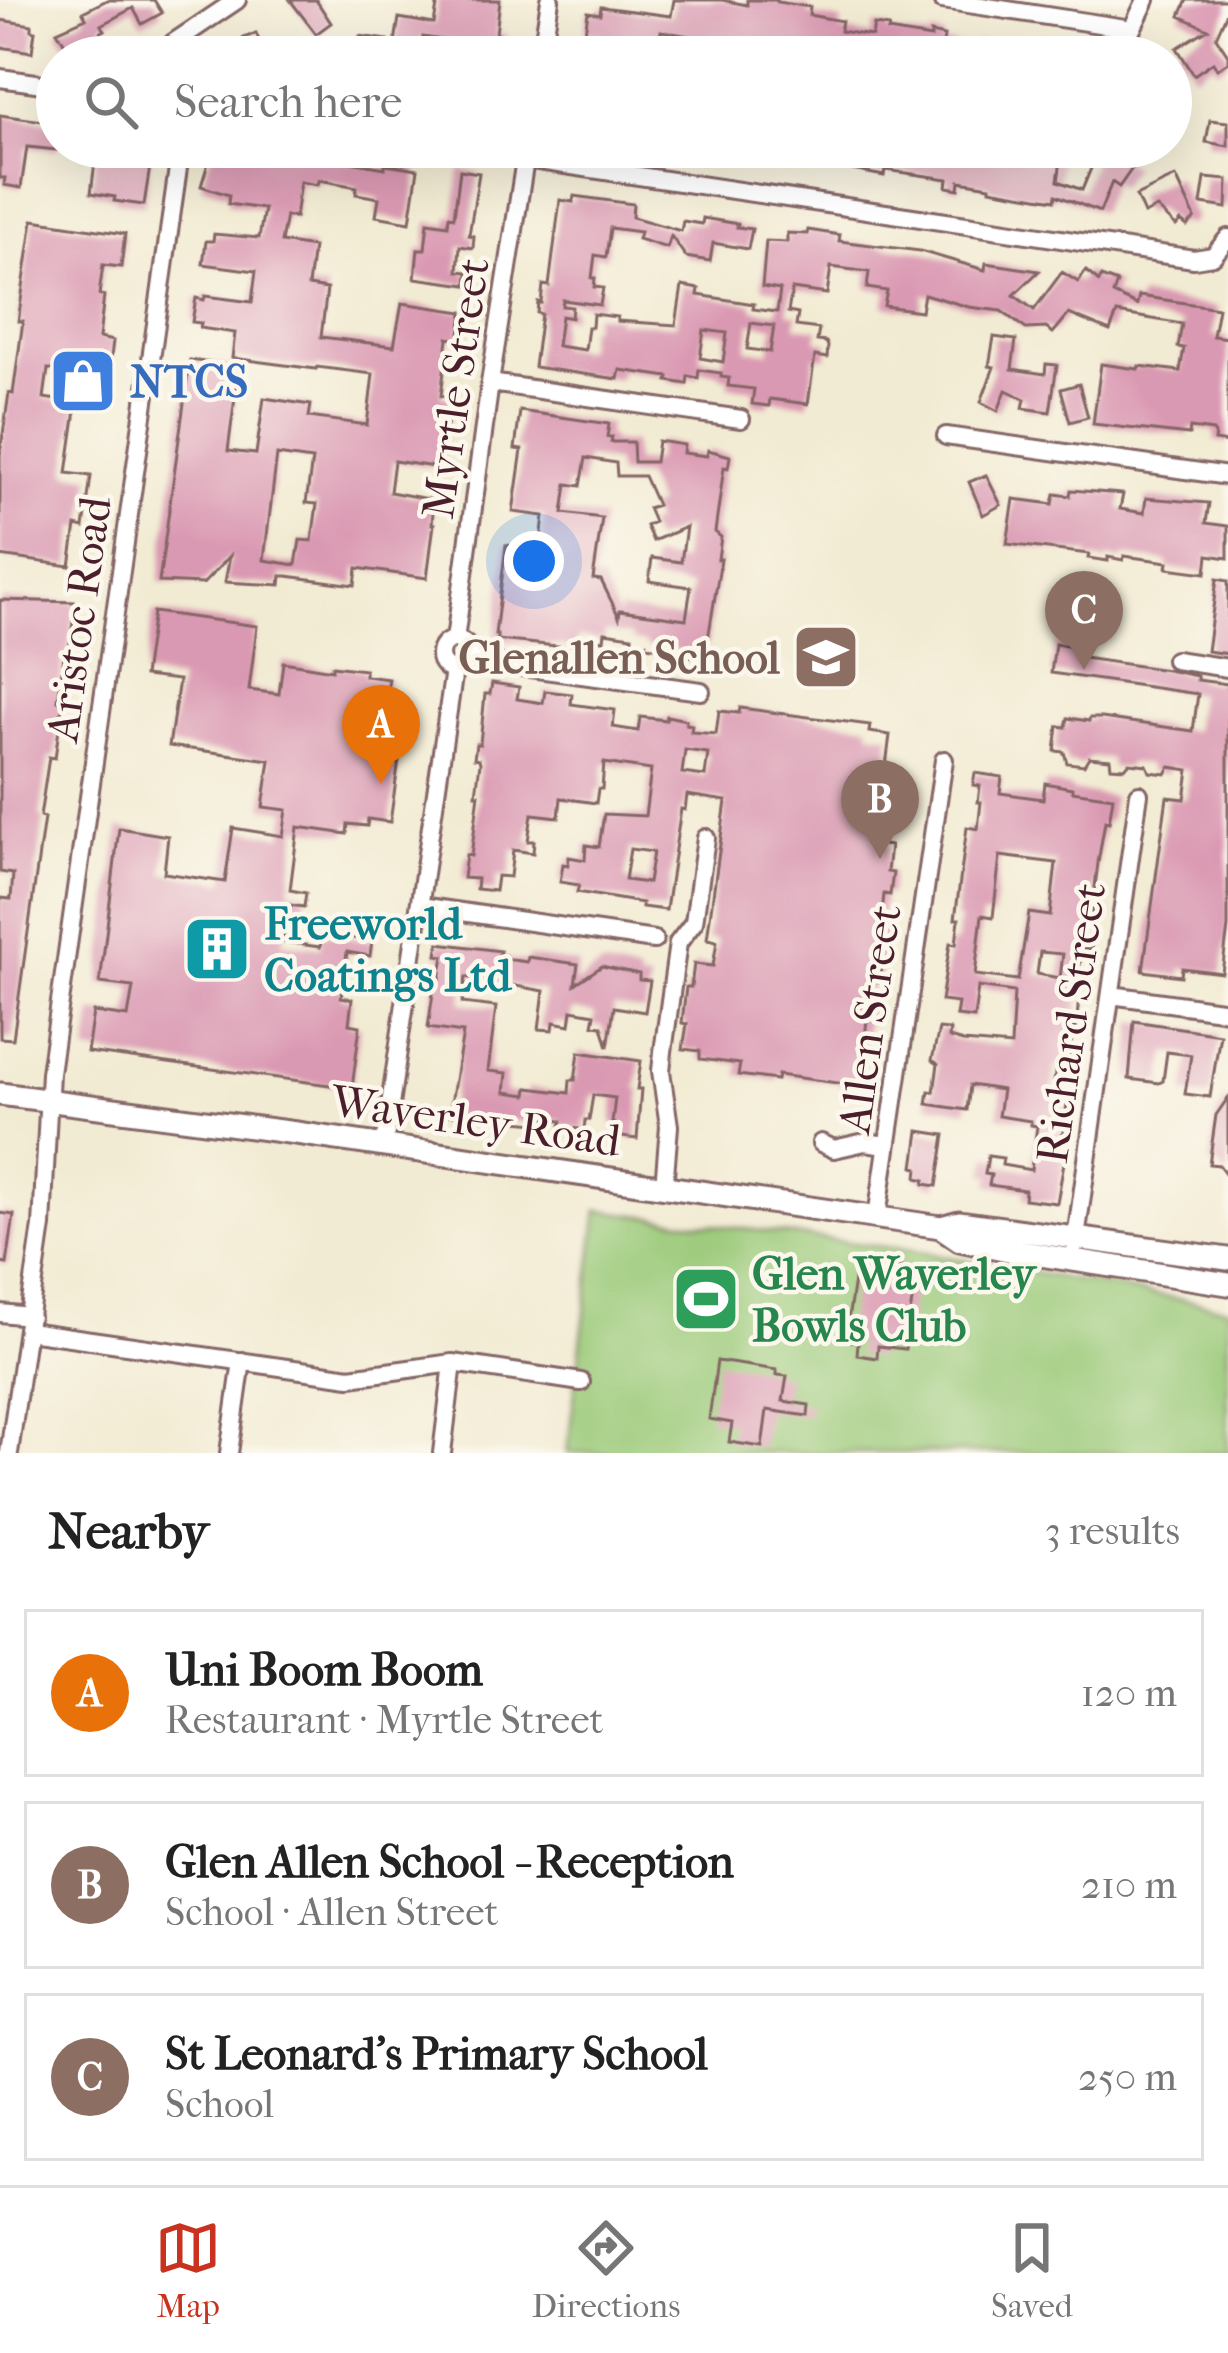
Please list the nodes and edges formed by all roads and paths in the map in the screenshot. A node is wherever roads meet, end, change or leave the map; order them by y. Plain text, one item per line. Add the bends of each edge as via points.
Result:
1 (237, 0) edge
2 (550, 0) edge
3 (1146, 0) edge
4 (951, 1) edge
5 (183, 36) edge
6 (544, 36) edge
7 (0, 78) edge
8 (36, 83) edge
9 (178, 168) edge
10 (520, 168) edge
11 (634, 168) edge
12 (1228, 238) edge
13 (490, 383) junction
14 (741, 419) dead end
15 (946, 436) dead end
16 (1228, 476) edge
17 (455, 640) junction
18 (1175, 660) dead end
19 (462, 665) junction
20 (1228, 668) edge
21 (701, 691) dead end
22 (944, 760) dead end
23 (1138, 794) dead end
24 (706, 838) dead end
25 (420, 906) junction
26 (654, 940) dead end
27 (1111, 995) junction
28 (1228, 1011) edge
29 (0, 1094) edge
30 (47, 1100) junction
31 (821, 1143) dead end
32 (887, 1145) junction
33 (384, 1147) junction
34 (664, 1187) junction
35 (877, 1217) junction
36 (941, 1227) junction
37 (1076, 1238) junction
38 (1228, 1258) edge
39 (1072, 1262) junction
40 (1228, 1284) edge
41 (0, 1312) edge
42 (28, 1324) junction
43 (242, 1360) junction
44 (452, 1363) junction
45 (581, 1382) dead end
46 (9, 1453) edge
47 (229, 1453) edge
48 (442, 1453) edge

1 - 5 street
2 - 6 street
3 - 4 street via 1132,29
7 - 8 street
9 - 30 street, Aristoc Road
10 - 13 street, Myrtle Street
11 - 12 street via 1201,260
13 - 14 street
13 - 17 street, Myrtle Street
15 - 16 street
17 - 19 street via 469,647
17 - 19 street via 440,654 444,666
18 - 20 street
19 - 21 street
19 - 25 street
22 - 32 street, Allen Street
23 - 27 street, Richard Street
24 - 34 street via 694,922 678,943 663,1052
25 - 26 street
25 - 33 street
27 - 28 street
27 - 37 street, Richard Street
29 - 30 main road, Waverley Road
30 - 33 main road, Waverley Road
30 - 42 street, Aristoc Road
31 - 32 street
32 - 35 street, Allen Street
33 - 34 main road, Waverley Road
34 - 35 main road, Waverley Road
35 - 36 main road, Waverley Road
36 - 37 main road, Waverley Road via 958,1222
36 - 39 main road, Waverley Road via 960,1240
37 - 38 main road, Waverley Road
37 - 39 street, Richard Street
39 - 40 main road, Waverley Road
41 - 42 street
42 - 43 street
42 - 46 street, Aristoc Road
43 - 44 street via 350,1377
43 - 47 street
44 - 45 street
44 - 48 street

